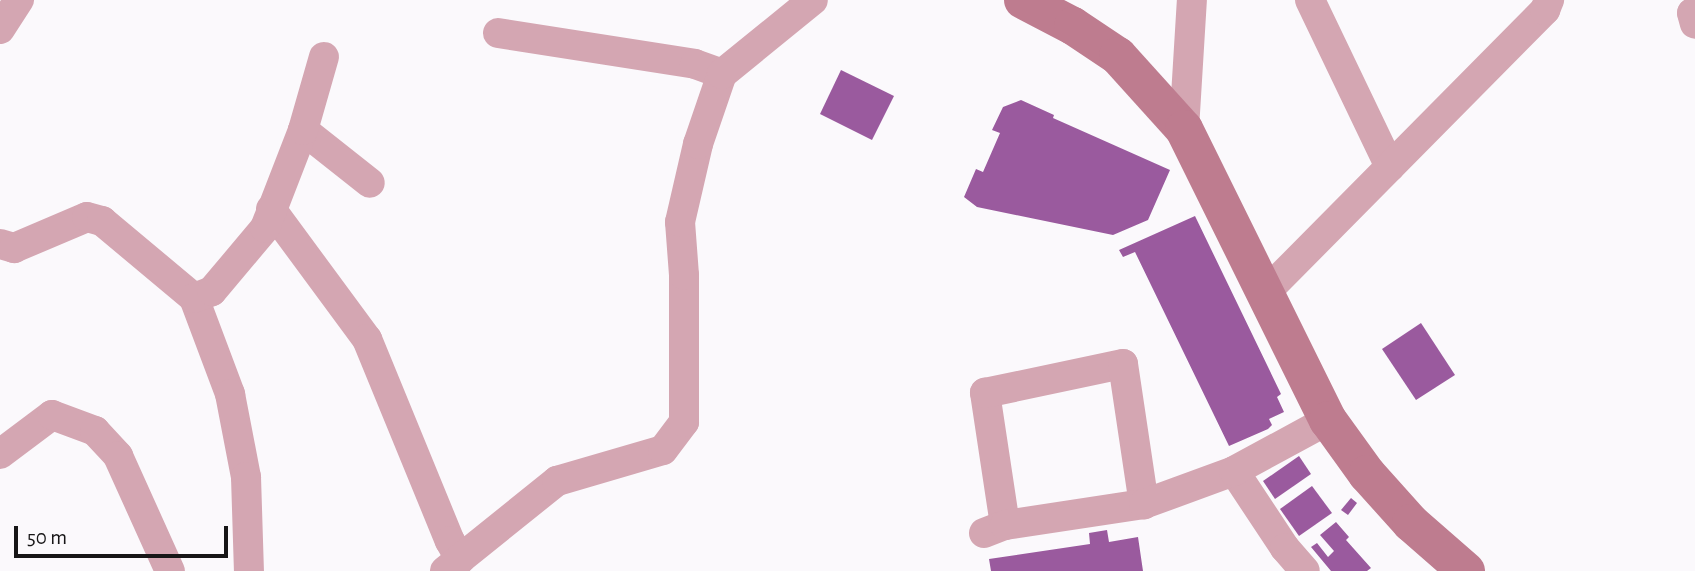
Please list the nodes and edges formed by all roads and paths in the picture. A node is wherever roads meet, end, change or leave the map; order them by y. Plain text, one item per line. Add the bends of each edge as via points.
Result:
1 (19, 0) edge
2 (813, 0) edge
3 (1023, 0) edge
4 (1192, 0) edge
5 (1310, 0) edge
6 (1549, 0) edge
7 (1695, 12) edge
8 (1695, 24) edge
9 (0, 29) edge
10 (498, 33) dead end
11 (324, 57) dead end
12 (722, 74) junction
13 (1184, 129) junction
14 (303, 130) junction
15 (1390, 167) junction
16 (370, 183) dead end
17 (271, 209) junction
18 (0, 244) edge
19 (1264, 294) junction
20 (194, 298) junction
21 (1328, 420) junction
22 (0, 454) edge
23 (1234, 471) junction
24 (1144, 504) junction
25 (453, 565) edge
26 (165, 569) edge
27 (249, 571) edge
28 (1305, 571) edge
29 (1466, 571) edge

1 - 9 street
2 - 12 street
3 - 13 street via 1118,56
4 - 13 street
5 - 15 street
6 - 15 street via 1545,10
7 - 8 street
10 - 12 street via 695,64
11 - 14 street
12 - 25 street via 698,144 680,222 684,422 663,450 557,481
13 - 19 street
14 - 16 street
14 - 17 street
15 - 19 street
17 - 20 street via 265,228 221,280
17 - 25 street via 367,339 450,541
18 - 20 street via 14,248 87,217 102,221
19 - 21 street
20 - 27 street via 230,394 246,477
21 - 23 street
21 - 29 street via 1402,513
22 - 26 street via 51,415 95,431 118,456
23 - 24 street
23 - 28 street
24 - 24 street via 1124,364 985,393 995,529

